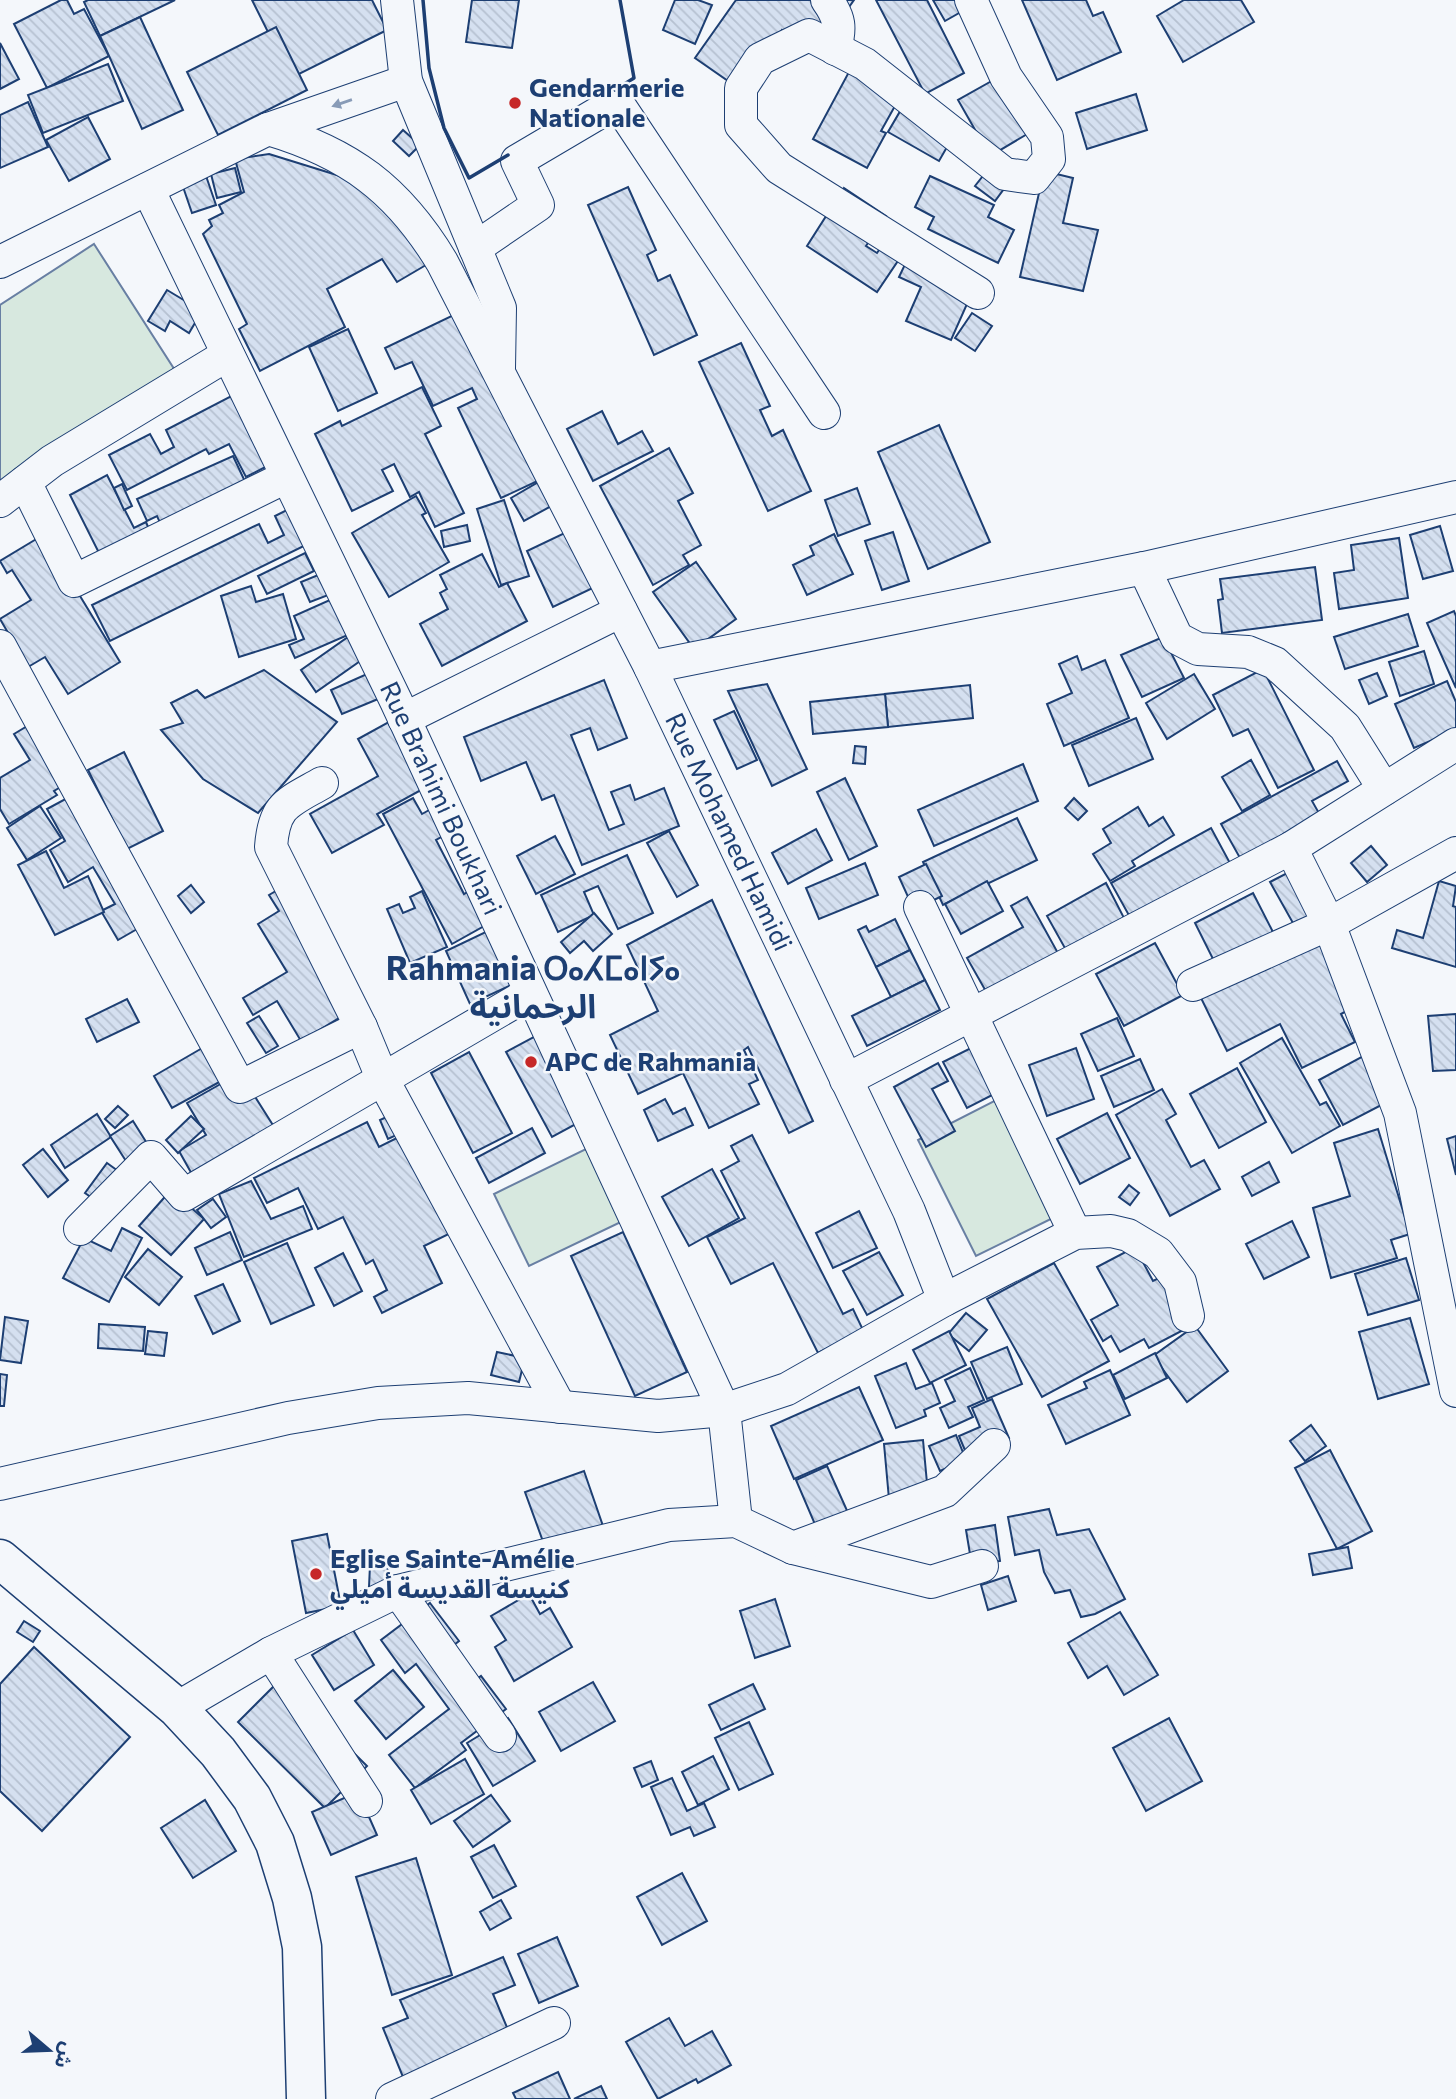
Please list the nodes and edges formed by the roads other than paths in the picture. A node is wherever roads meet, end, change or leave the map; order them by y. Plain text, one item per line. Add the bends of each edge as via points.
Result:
1 (397, 0) edge
2 (827, 0) edge
3 (971, 0) edge
4 (835, 49) junction
5 (406, 81) junction
6 (268, 129) junction
7 (148, 189) junction
8 (475, 248) junction
9 (0, 262) edge
10 (978, 293) dead end
11 (227, 355) junction
12 (499, 371) junction
13 (824, 413) dead end
14 (286, 477) junction
15 (25, 482) junction
16 (1456, 497) edge
17 (0, 501) edge
18 (1144, 568) junction
19 (621, 611) junction
20 (0, 646) edge
21 (650, 667) junction
22 (404, 719) junction
23 (1456, 744) edge
24 (322, 783) dead end
25 (1384, 789) junction
26 (1291, 848) junction
27 (1456, 853) edge
28 (920, 906) dead end
29 (1329, 924) junction
30 (1193, 985) dead end
31 (530, 993) junction
32 (971, 1013) junction
33 (361, 1027) junction
34 (383, 1080) junction
35 (846, 1080) junction
36 (80, 1229) dead end
37 (1075, 1233) junction
38 (944, 1300) junction
39 (1188, 1316) dead end
40 (1456, 1391) edge
41 (561, 1407) junction
42 (724, 1410) junction
43 (994, 1444) dead end
44 (0, 1484) edge
45 (736, 1521) junction
46 (793, 1548) junction
47 (0, 1559) edge
48 (982, 1566) dead end
49 (398, 1591) junction
50 (271, 1653) junction
51 (177, 1708) junction
52 (500, 1736) dead end
53 (366, 1801) dead end
54 (554, 2024) dead end
55 (306, 2099) edge
56 (392, 2099) edge

1 - 5 street
2 - 4 street via 837,14 840,31
3 - 4 street via 1006,77 1047,137 1049,159 1034,177 1005,174 865,64
4 - 10 street via 808,35 761,59 741,88 741,125 779,168
5 -> 6 street
5 - 8 street
6 - 7 street
6 - 12 street, Rue Mohamed Hamidi via 338,156 382,186 405,209 442,262
7 - 9 street
7 - 11 street, Rue Brahimi Boukhari
8 - 12 street via 500,307
8 - 13 street via 538,205 517,161 617,102
11 - 14 street, Rue Brahimi Boukhari
11 - 15 street
12 - 19 street, Rue Mohamed Hamidi
14 - 15 street via 74,581
14 - 22 street, Rue Brahimi Boukhari
15 - 17 street
16 - 18 street
18 - 21 street
18 - 25 street via 1177,638 1198,649 1248,652 1275,663 1345,727
19 - 21 street, Rue Mohamed Hamidi
19 - 22 street
20 - 33 street via 240,1087
21 - 35 street, Rue Mohamed Hamidi
22 - 31 street, Rue Brahimi Boukhari
23 - 25 street
24 - 33 street via 288,803 273,820 271,847
25 - 26 street
26 - 29 street
26 - 32 street
27 - 29 street
28 - 32 street
29 - 30 street
29 - 40 street via 1400,1113
31 - 34 street
31 - 42 street, Rue Brahimi Boukhari
32 - 35 street
32 - 37 street
33 - 34 street
34 - 36 street via 184,1195 151,1157
34 - 41 street
35 - 38 street, Rue Mohamed Hamidi via 909,1211
37 - 38 street
37 - 39 street via 1128,1235 1158,1253 1180,1282
38 - 42 street via 787,1389
41 - 42 street via 658,1416
41 - 44 street via 468,1398 367,1404
42 - 45 street, Rue Brahimi Boukhari
43 - 46 street via 945,1491
45 - 46 street
45 - 49 street via 669,1525
46 - 48 street via 931,1582
47 - 51 main road
49 - 50 street
49 - 52 street
50 - 51 street
50 - 53 street
51 - 55 main road via 252,1798 275,1843 302,1947
54 - 56 street

